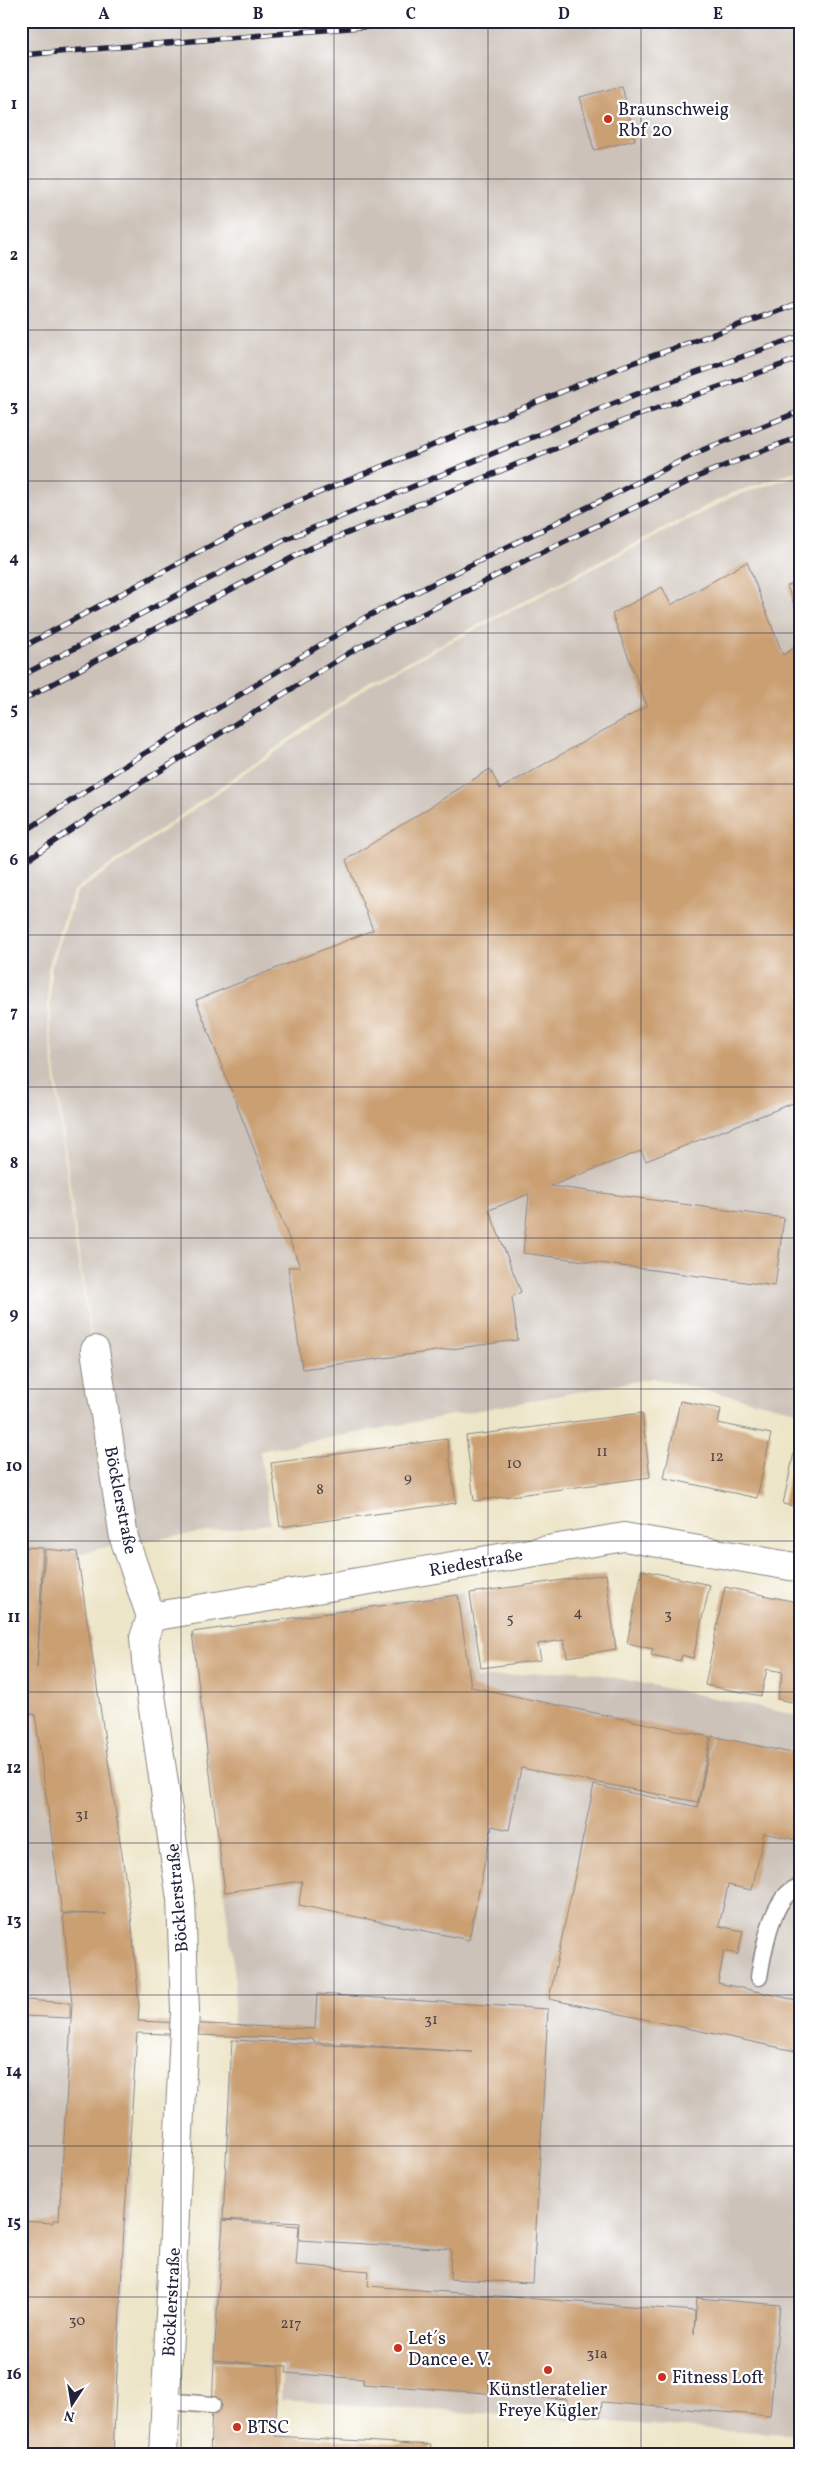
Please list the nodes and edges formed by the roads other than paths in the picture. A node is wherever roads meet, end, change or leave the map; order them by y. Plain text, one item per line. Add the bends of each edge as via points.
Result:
1 (95, 1350) dead end
2 (801, 1568) edge
3 (151, 1616) junction
4 (801, 1888) edge
5 (759, 1976) dead end
6 (166, 2401) junction
7 (212, 2405) dead end
8 (163, 2455) edge

1 - 3 street, Böcklerstraße via 124,1538
2 - 3 street, Riedestraße via 624,1537
3 - 6 street, Böcklerstraße via 144,1638 146,1662 181,1899 185,2011
4 - 5 lane via 796,1888 781,1901 766,1936
6 - 7 lane
6 - 8 street, Böcklerstraße

